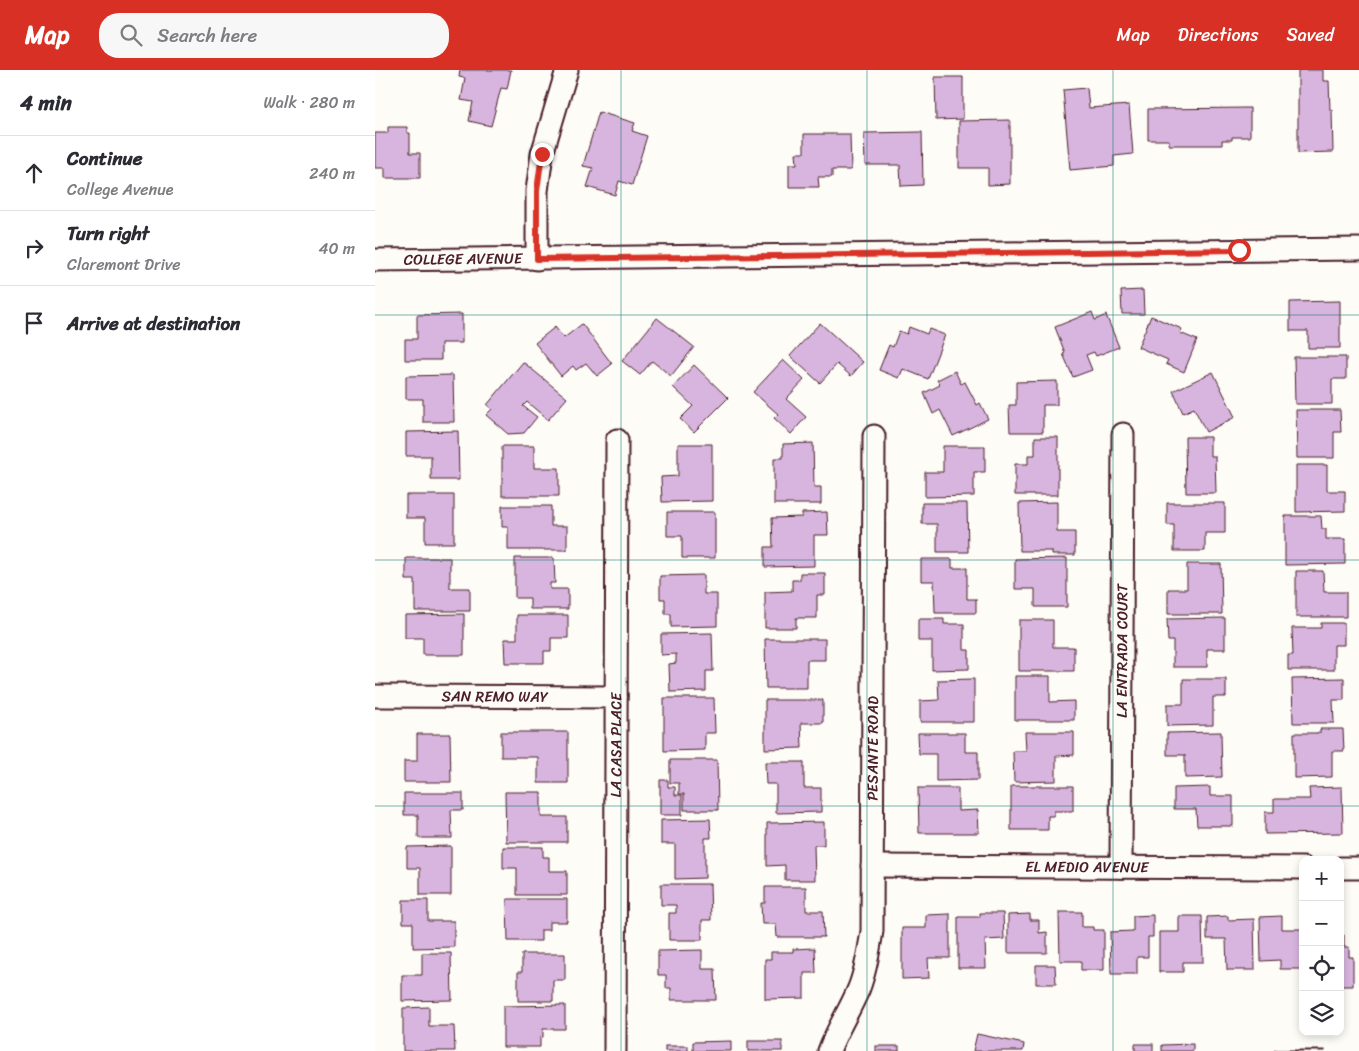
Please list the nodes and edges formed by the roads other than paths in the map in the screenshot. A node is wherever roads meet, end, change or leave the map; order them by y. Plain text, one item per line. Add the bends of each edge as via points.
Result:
1 (567, 70) edge
2 (1359, 249) edge
3 (537, 259) junction
4 (375, 260) edge
5 (1123, 434) dead end
6 (874, 436) dead end
7 (617, 440) dead end
8 (375, 696) edge
9 (616, 697) junction
10 (872, 866) junction
11 (1121, 868) junction
12 (1299, 868) edge
13 (1344, 868) edge
14 (1359, 868) edge
15 (615, 1051) edge
16 (829, 1051) edge

1 - 3 street via 542,154 537,191
2 - 3 street, COLLEGE AVENUE
3 - 4 street, COLLEGE AVENUE
5 - 11 street, LA ENTRADA COURT
6 - 10 street, PESANTE ROAD
7 - 9 street, LA CASA PLACE
8 - 9 street, SAN REMO WAY
9 - 15 street, LA CASA PLACE
10 - 11 street, EL MEDIO AVENUE
10 - 16 street, PESANTE ROAD via 872,931 868,959
11 - 12 street, EL MEDIO AVENUE
13 - 14 street

